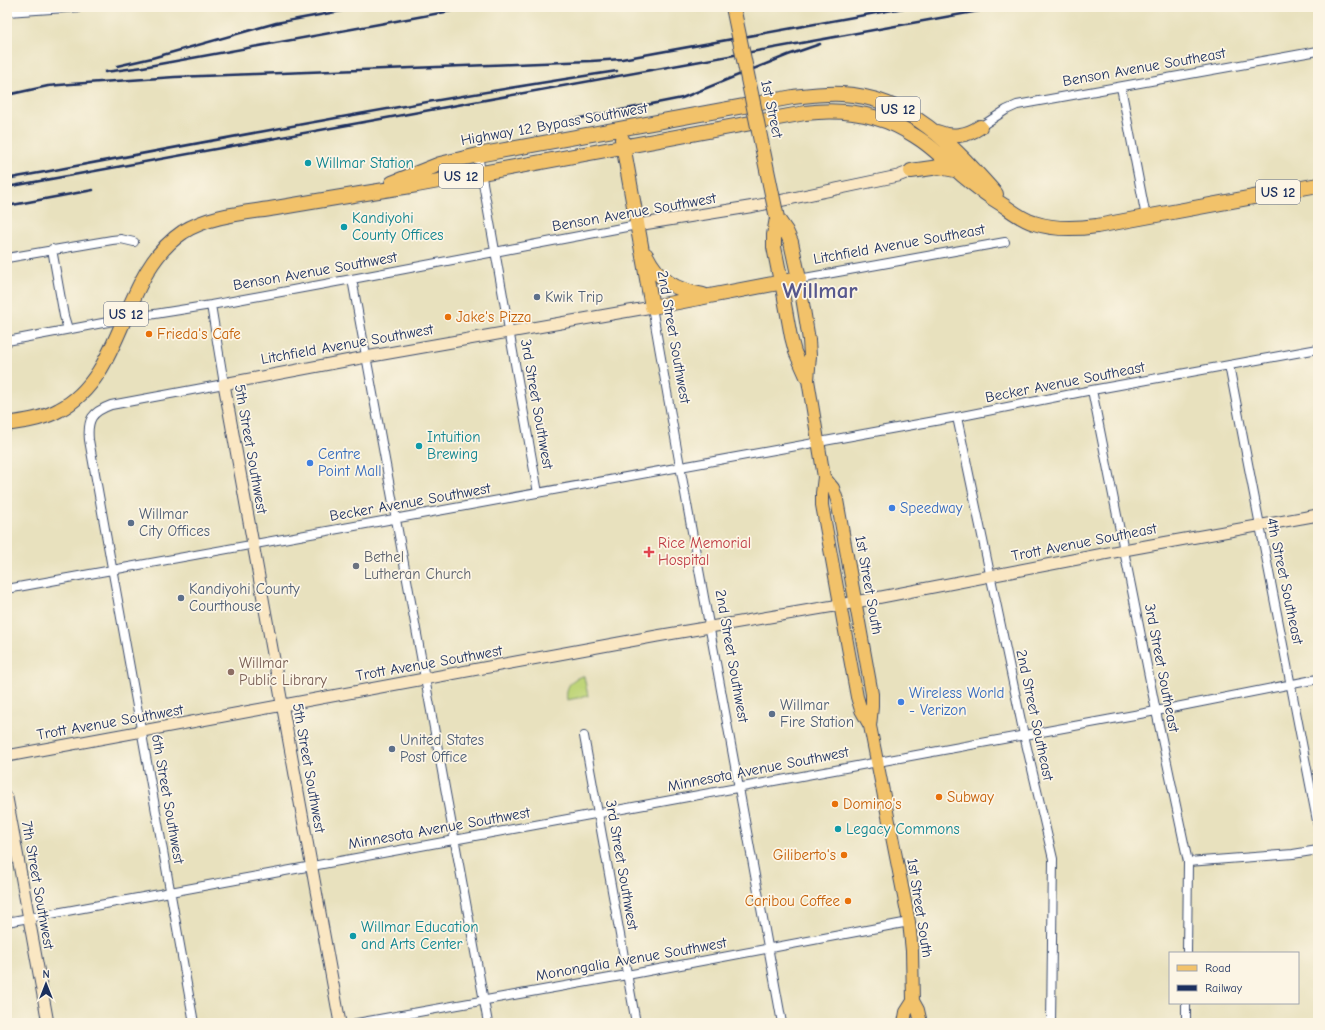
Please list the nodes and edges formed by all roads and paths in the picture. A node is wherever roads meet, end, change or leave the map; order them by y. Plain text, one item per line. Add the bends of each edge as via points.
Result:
1 (81, 7) edge
2 (733, 7) edge
3 (7, 12) edge
4 (1318, 51) edge
5 (1121, 87) junction
6 (980, 127) joint
7 (620, 129) junction
8 (934, 130) junction
9 (916, 136) junction
10 (623, 147) junction
11 (478, 155) junction
12 (911, 171) junction
13 (958, 171) junction
14 (481, 172) junction
15 (1318, 185) edge
16 (371, 192) junction
17 (1011, 210) junction
18 (1146, 217) junction
19 (777, 218) junction
20 (638, 232) junction
21 (134, 242) dead end
22 (1005, 242) dead end
23 (52, 249) junction
24 (495, 252) junction
25 (7, 258) edge
26 (352, 279) junction
27 (798, 279) junction
28 (781, 282) junction
29 (717, 295) junction
30 (211, 305) junction
31 (652, 307) junction
32 (124, 319) junction
33 (68, 329) junction
34 (510, 332) junction
35 (7, 341) edge
36 (1318, 348) edge
37 (366, 357) junction
38 (1229, 365) junction
39 (808, 380) junction
40 (224, 384) junction
41 (1092, 390) junction
42 (93, 415) joint
43 (957, 417) junction
44 (7, 424) edge
45 (818, 442) junction
46 (680, 466) junction
47 (824, 477) junction
48 (538, 493) junction
49 (1318, 515) edge
50 (396, 519) junction
51 (1259, 525) junction
52 (253, 545) junction
53 (1124, 550) junction
54 (112, 570) junction
55 (991, 575) junction
56 (7, 589) edge
57 (856, 602) junction
58 (840, 605) junction
59 (709, 627) junction
60 (425, 679) junction
61 (1318, 679) edge
62 (1292, 684) junction
63 (282, 706) junction
64 (1156, 711) junction
65 (870, 726) junction
66 (141, 731) junction
67 (1024, 735) junction
68 (584, 736) dead end
69 (7, 756) edge
70 (876, 761) junction
71 (738, 788) junction
72 (7, 798) edge
73 (598, 813) junction
74 (1318, 826) edge
75 (455, 839) junction
76 (1318, 850) edge
77 (1188, 862) junction
78 (311, 865) junction
79 (171, 891) junction
80 (28, 918) junction
81 (7, 922) edge
82 (909, 922) junction
83 (768, 949) junction
84 (1187, 952) edge
85 (627, 975) junction
86 (484, 1000) junction
87 (913, 1001) junction
88 (1186, 1004) edge
89 (48, 1023) edge
90 (194, 1023) edge
91 (340, 1023) edge
92 (357, 1023) edge
93 (488, 1023) edge
94 (636, 1023) edge
95 (782, 1023) edge
96 (904, 1023) edge
97 (921, 1023) edge
98 (1052, 1023) edge
99 (1186, 1023) edge

1 - 3 street
2 - 19 highway, 1st Street, bridge
4 - 5 street, Benson Avenue Southeast
5 - 6 street, Benson Avenue Southeast via 1018,105
5 - 18 street
6 - 8 highway via 971,133 954,136
7 - 8 highway, Highway 12 Bypass Southwest / US 12 via 827,94 852,95 878,101 898,109
7 - 10 highway, 2nd Street Southwest
7 - 11 highway, Highway 12 Bypass Southwest / US 12
8 - 17 highway, US 12 via 953,146
9 - 10 highway, Highway 12 Bypass Southwest / US 12 via 866,114 821,111
9 - 12 highway via 923,153 919,164
9 - 13 highway, US 12
10 - 14 highway, Highway 12 Bypass Southwest / US 12
10 - 20 highway, 2nd Street Southwest
11 - 14 street, 3rd Street Southwest
11 - 16 highway, Highway 12 Bypass Southwest / US 12 via 440,164
12 - 13 highway via 939,167
12 - 20 street, Benson Avenue Southwest via 898,176
13 - 17 highway, US 12 via 987,196
14 - 16 highway, Highway 12 Bypass Southwest / US 12
14 - 24 street, 3rd Street Southwest
15 - 18 highway, US 12
16 - 32 highway, Highway 12 Bypass Southwest / US 12 via 227,217 192,227 157,256 143,278
17 - 18 highway, US 12 via 1033,223 1069,229
19 - 27 highway, 1st Street via 790,242
19 - 28 highway, 1st Street via 774,241
20 - 24 street, Benson Avenue Southwest
20 - 29 highway via 645,255 653,268 667,282 687,292
20 - 31 highway, 2nd Street Southwest
21 - 23 street via 121,239
22 - 27 street, Litchfield Avenue Southeast
23 - 25 street
23 - 33 street
24 - 26 street, Benson Avenue Southwest
24 - 34 street, 3rd Street Southwest
26 - 30 street, Benson Avenue Southwest
26 - 37 street
27 - 28 highway, Litchfield Avenue Southwest
27 - 39 main road, 1st Street South via 809,340
28 - 29 highway, Litchfield Avenue Southwest
28 - 39 main road, 1st Street South via 795,352
29 - 31 highway, Litchfield Avenue Southwest
30 - 32 street, Benson Avenue Southwest
30 - 40 street, 5th Street Southwest
31 - 34 street, Litchfield Avenue Southwest
31 - 46 street, 2nd Street Southwest
32 - 33 street, Benson Avenue Southwest
32 - 44 highway, Highway 12 Bypass Southwest / US 12 via 103,365 89,386 69,405 52,414
33 - 35 street, Benson Avenue Southwest
34 - 37 street, Litchfield Avenue Southwest
34 - 48 street, 3rd Street Southwest
36 - 38 street, Becker Avenue Southeast
37 - 40 street, Litchfield Avenue Southwest
37 - 50 street
38 - 41 street, Becker Avenue Southeast
38 - 51 street, 4th Street Southeast
39 - 45 main road, 1st Street South
40 - 42 street, Litchfield Avenue Southwest via 111,405
40 - 52 street, 5th Street Southwest
41 - 43 street, Becker Avenue Southeast
41 - 53 street, 3rd Street Southeast
42 - 54 street, 6th Street Southwest via 88,428 89,440
43 - 45 street, Becker Avenue Southeast
43 - 55 street, 2nd Street Southeast
45 - 46 street, Becker Avenue Southwest
45 - 47 main road, 1st Street South
46 - 48 street, Becker Avenue Southwest
46 - 59 street, 2nd Street Southwest
47 - 57 main road, 1st Street South via 838,500
47 - 58 main road, 1st Street South via 822,505
48 - 50 street, Becker Avenue Southwest
49 - 51 street, Trott Avenue Southeast
50 - 52 street, Becker Avenue Southwest
50 - 60 street
51 - 53 street, Trott Avenue Southeast
51 - 62 street, 4th Street Southeast
52 - 54 street, Becker Avenue Southwest
52 - 63 street, 5th Street Southwest
53 - 55 street, Trott Avenue Southeast
53 - 64 street, 3rd Street Southeast
54 - 56 street, Becker Avenue Southwest
54 - 66 street, 6th Street Southwest
55 - 57 street, Trott Avenue Southeast
55 - 67 street, 2nd Street Southeast
57 - 58 street, Trott Avenue Southwest
57 - 65 main road, 1st Street South via 872,694
58 - 59 street, Trott Avenue Southwest
58 - 65 main road, 1st Street South via 857,697
59 - 60 street, Trott Avenue Southwest
59 - 71 street, 2nd Street Southwest
60 - 63 street, Trott Avenue Southwest
60 - 75 street
61 - 62 street, Minnesota Avenue Southwest
62 - 64 street, Minnesota Avenue Southwest
62 - 74 street, 4th Street Southeast
63 - 66 street, Trott Avenue Southwest
63 - 78 street, 5th Street Southwest
64 - 67 street, Minnesota Avenue Southwest
64 - 77 street, 3rd Street Southeast
65 - 70 main road, 1st Street South
66 - 69 street, Trott Avenue Southwest
66 - 79 street, 6th Street Southwest
67 - 70 street, Minnesota Avenue Southwest
67 - 98 street, 2nd Street Southeast via 1053,859
68 - 73 street, 3rd Street Southwest
70 - 71 street, Minnesota Avenue Southwest
70 - 82 main road, 1st Street South
71 - 73 street, Minnesota Avenue Southwest
71 - 83 street, 2nd Street Southwest
72 - 80 street, 7th Street Southwest
73 - 75 street, Minnesota Avenue Southwest
73 - 85 street, 3rd Street Southwest
75 - 78 street, Minnesota Avenue Southwest
75 - 86 street
76 - 77 street
77 - 84 street, 3rd Street Southeast
78 - 79 street, Minnesota Avenue Southwest
78 - 91 street, 5th Street Southwest
79 - 80 street, Minnesota Avenue Southwest
79 - 90 street, 6th Street Southwest
80 - 81 street, Minnesota Avenue Southwest
80 - 89 street, 7th Street Southwest
82 - 83 street, Monongalia Avenue Southwest
82 - 87 main road, 1st Street South
83 - 85 street, Monongalia Avenue Southwest
83 - 95 street, 2nd Street Southwest
85 - 86 street, Monongalia Avenue Southwest
85 - 94 street, 3rd Street Southwest
86 - 92 street, Monongalia Avenue Southwest
86 - 93 street
87 - 96 main road, 1st Street South via 906,1012
87 - 97 main road, 1st Street South
88 - 99 street

